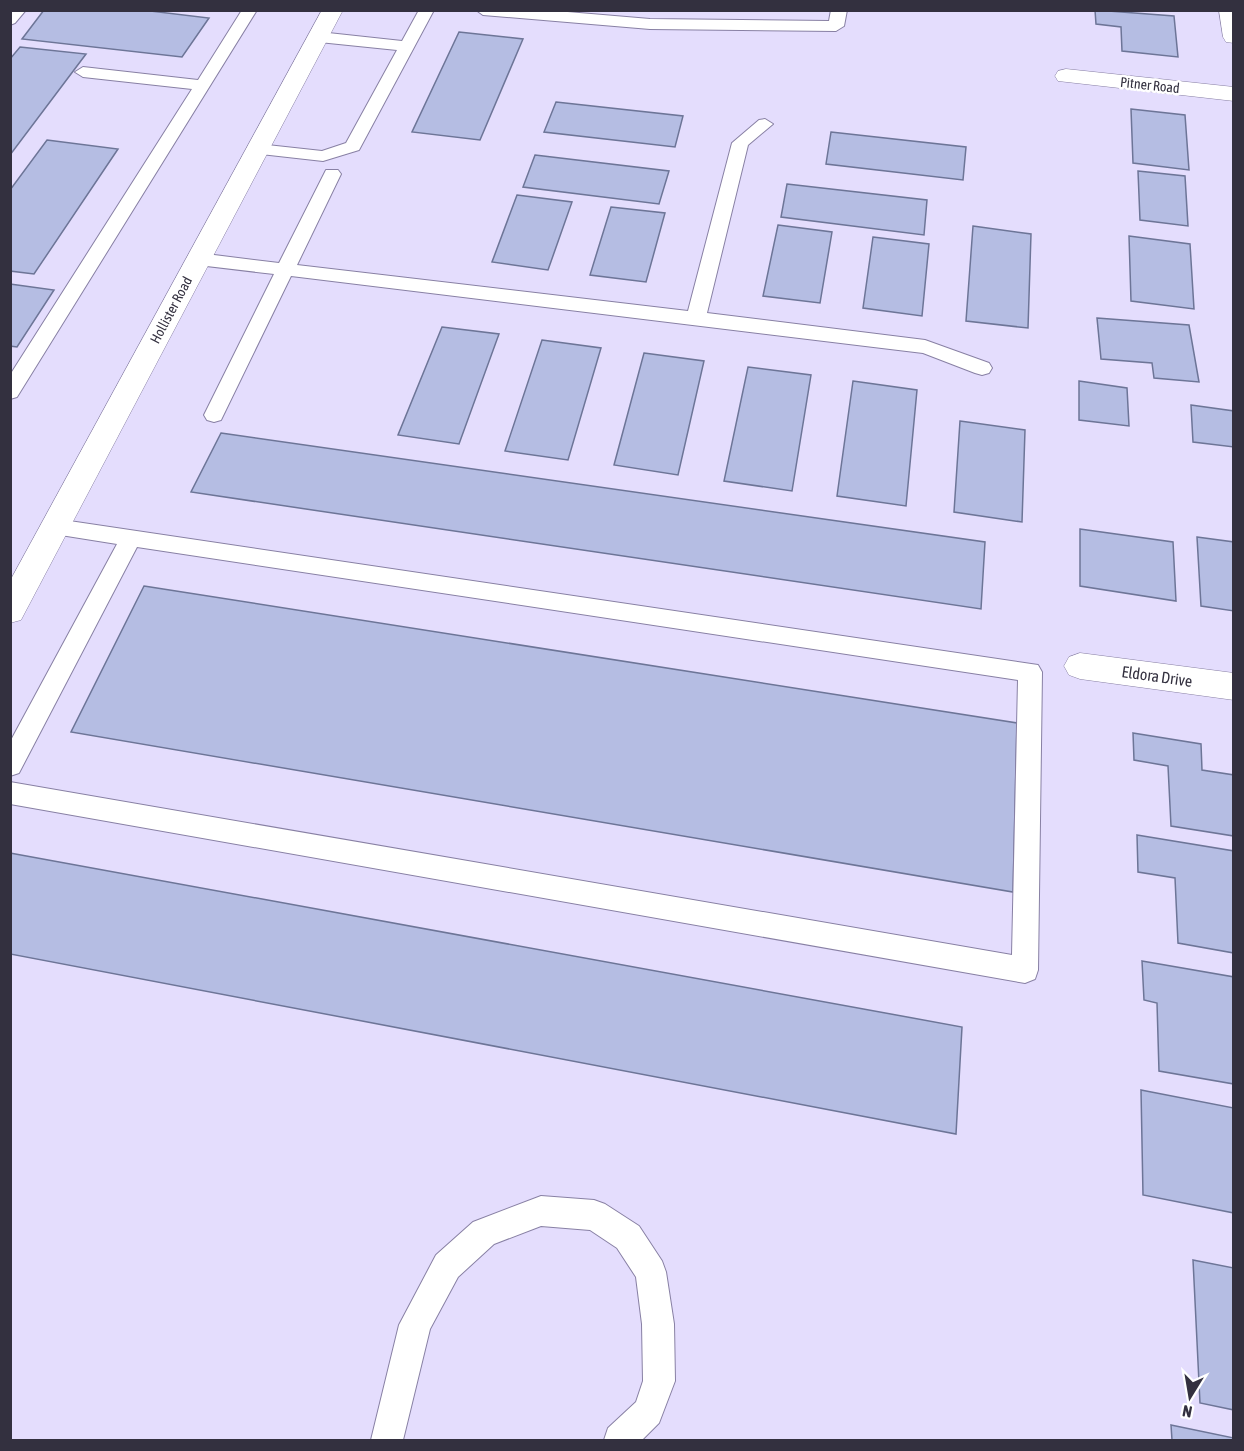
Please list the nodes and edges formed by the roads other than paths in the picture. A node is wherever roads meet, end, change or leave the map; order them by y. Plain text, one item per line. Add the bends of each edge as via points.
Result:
1 (19, 10) edge
2 (250, 10) edge
3 (333, 10) edge
4 (427, 10) edge
5 (483, 10) edge
6 (839, 10) edge
7 (1229, 10) edge
8 (10, 20) edge
9 (319, 37) junction
10 (1233, 37) edge
11 (407, 46) junction
12 (83, 72) dead end
13 (1066, 76) dead end
14 (203, 85) junction
15 (1233, 94) edge
16 (765, 124) dead end
17 (258, 148) junction
18 (332, 174) dead end
19 (198, 259) junction
20 (285, 269) junction
21 (696, 318) junction
22 (982, 368) dead end
23 (12, 388) edge
24 (214, 415) dead end
25 (56, 527) junction
26 (131, 538) junction
27 (10, 611) edge
28 (1080, 666) dead end
29 (1233, 687) edge
30 (10, 766) edge
31 (10, 793) edge
32 (387, 1440) edge
33 (620, 1440) edge

1 - 8 lane
2 - 14 lane
3 - 9 street, Hollister Road
4 - 11 lane
5 - 6 lane via 650,24 836,26
7 - 10 street
9 - 11 lane
9 - 17 street, Hollister Road
11 - 17 lane via 353,146 323,156
12 - 14 lane
13 - 15 street, Pitner Road
14 - 23 lane
16 - 21 lane via 740,143
17 - 19 street, Hollister Road
18 - 20 lane
19 - 20 lane
19 - 25 street, Hollister Road
20 - 21 lane
20 - 24 lane
21 - 22 lane via 925,347
25 - 26 lane
25 - 27 street, Hollister Road
26 - 30 lane
26 - 31 lane via 1030,672 1025,970
28 - 29 street, Eldora Drive
32 - 33 lane via 415,1325 447,1266 484,1233 541,1211 594,1215 628,1237 651,1272 658,1324 658,1382 648,1412

